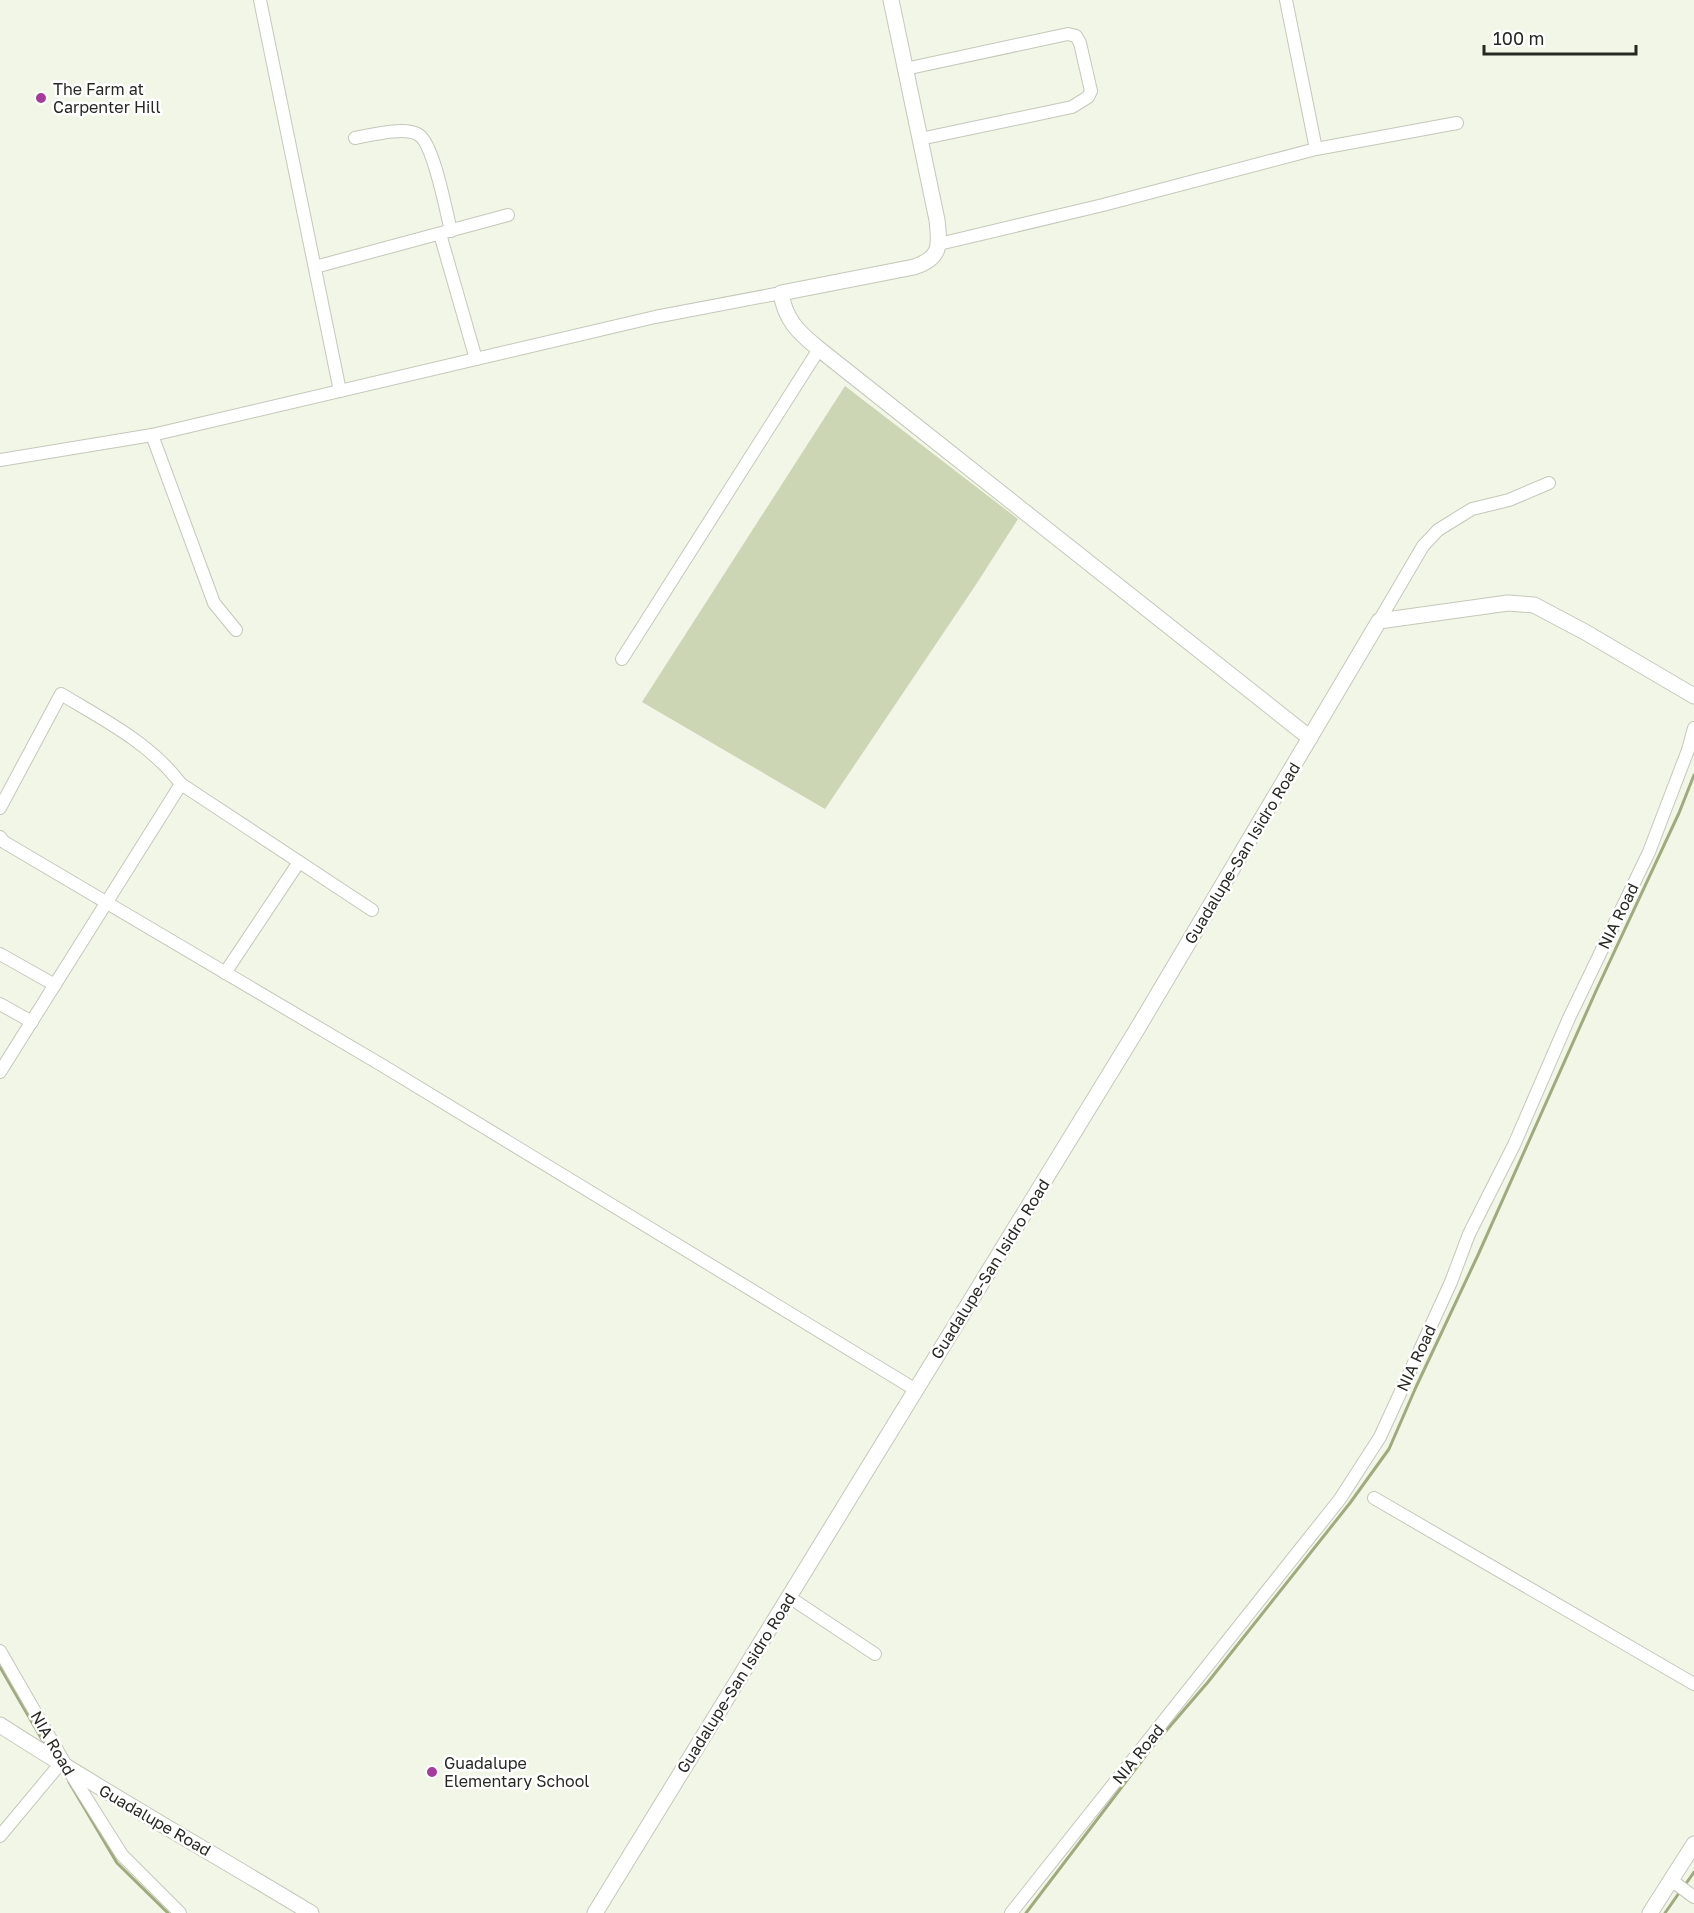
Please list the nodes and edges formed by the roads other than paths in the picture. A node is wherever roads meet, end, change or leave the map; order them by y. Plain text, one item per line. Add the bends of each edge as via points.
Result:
1 (260, 0) edge
2 (891, 0) edge
3 (1286, 0) edge
4 (905, 69) junction
5 (1457, 123) dead end
6 (355, 138) dead end
7 (920, 139) junction
8 (1316, 149) junction
9 (508, 215) dead end
10 (445, 232) junction
11 (939, 244) junction
12 (315, 267) junction
13 (781, 293) junction
14 (819, 350) junction
15 (476, 359) junction
16 (340, 391) junction
17 (152, 435) junction
18 (0, 460) edge
19 (1548, 483) dead end
20 (1379, 621) junction
21 (236, 630) dead end
22 (622, 659) dead end
23 (1694, 696) edge
24 (1694, 728) edge
25 (1310, 738) junction
26 (181, 784) junction
27 (0, 808) edge
28 (0, 837) edge
29 (299, 862) junction
30 (107, 902) junction
31 (372, 910) dead end
32 (0, 954) edge
33 (225, 973) junction
34 (55, 985) junction
35 (0, 1005) edge
36 (32, 1022) junction
37 (0, 1072) edge
38 (916, 1390) junction
39 (1374, 1498) dead end
40 (789, 1597) junction
41 (0, 1652) edge
42 (874, 1654) dead end
43 (1694, 1684) edge
44 (0, 1725) edge
45 (64, 1766) junction
46 (0, 1836) edge
47 (1694, 1844) edge
48 (1671, 1880) junction
49 (1694, 1897) edge
50 (180, 1913) edge
51 (311, 1913) edge
52 (595, 1913) edge
53 (1011, 1913) edge
54 (1650, 1913) edge

1 - 12 street
2 - 4 street
3 - 8 street
4 - 7 street
4 - 7 street via 1068,34 1076,36 1080,43 1091,91 1072,107
5 - 8 street
6 - 10 street via 394,132 419,135 432,157
7 - 11 street
8 - 11 street
9 - 10 street
10 - 12 street
10 - 15 street
11 - 13 street via 933,257 914,267
12 - 16 street
13 - 14 street via 790,322
13 - 15 street via 655,317
14 - 22 street
14 - 25 street
15 - 16 street
16 - 17 street
17 - 18 street
17 - 21 street via 214,603
19 - 20 street via 1509,500 1472,509 1438,530 1423,546
20 - 23 street via 1508,603 1534,605
20 - 25 street, Guadalupe-San Isidro Road
24 - 53 street, NIA Road via 1649,852 1469,1234 1380,1437 1340,1499
25 - 38 street, Guadalupe-San Isidro Road
26 - 27 street via 151,752 61,694
26 - 29 street
26 - 30 street
28 - 30 street
29 - 31 street
29 - 33 street
30 - 33 street
30 - 34 street
32 - 34 street
33 - 38 street
34 - 36 street
35 - 36 street
36 - 37 street
38 - 40 street, Guadalupe-San Isidro Road
39 - 43 street
40 - 42 street
40 - 52 street, Guadalupe-San Isidro Road
41 - 45 street, NIA Road
44 - 45 street, Guadalupe Road
45 - 46 street
45 - 50 street, NIA Road via 122,1855
45 - 51 street, Guadalupe Road
47 - 48 street
48 - 49 street
48 - 54 street

